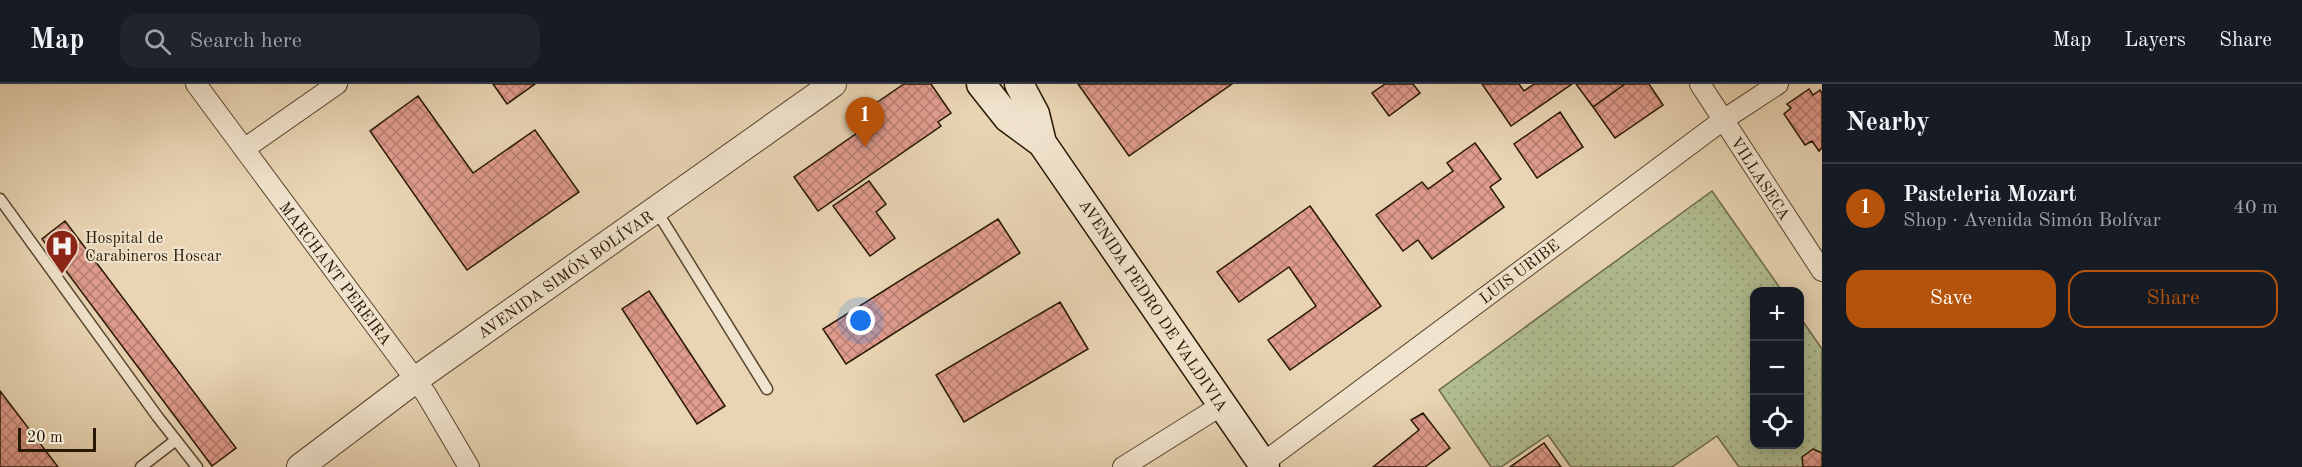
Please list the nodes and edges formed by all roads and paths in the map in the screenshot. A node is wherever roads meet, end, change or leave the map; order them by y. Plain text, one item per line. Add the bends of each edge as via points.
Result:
1 (196, 84) edge
2 (337, 84) edge
3 (833, 84) edge
4 (981, 84) edge
5 (1019, 84) edge
6 (1700, 84) edge
7 (1779, 84) edge
8 (1723, 120) junction
9 (1042, 143) junction
10 (244, 149) junction
11 (0, 199) edge
12 (656, 210) junction
13 (1822, 271) edge
14 (416, 380) junction
15 (767, 388) dead end
16 (1222, 405) junction
17 (176, 440) junction
18 (1264, 465) edge
19 (141, 467) edge
20 (197, 467) edge
21 (300, 467) edge
22 (469, 467) edge
23 (1123, 467) edge

1 - 10 street, MARCHANT PEREIRA
2 - 10 street
3 - 12 street, AVENIDA SIMÓN BOLÍVAR
4 - 9 main road, AVENIDA PEDRO DE VALDIVIA via 1008,118
5 - 9 main road, AVENIDA PEDRO DE VALDIVIA via 1035,114
6 - 8 street, VILLASECA
7 - 8 street, LUIS URIBE
8 - 13 street, VILLASECA
8 - 18 street, LUIS URIBE
9 - 16 main road, AVENIDA PEDRO DE VALDIVIA
10 - 14 street, MARCHANT PEREIRA
11 - 17 lane
12 - 14 street, AVENIDA SIMÓN BOLÍVAR
12 - 15 lane
14 - 21 street, AVENIDA SIMÓN BOLÍVAR
14 - 22 street, MARCHANT PEREIRA
16 - 18 main road, AVENIDA PEDRO DE VALDIVIA
16 - 23 street
17 - 19 lane
17 - 20 lane

